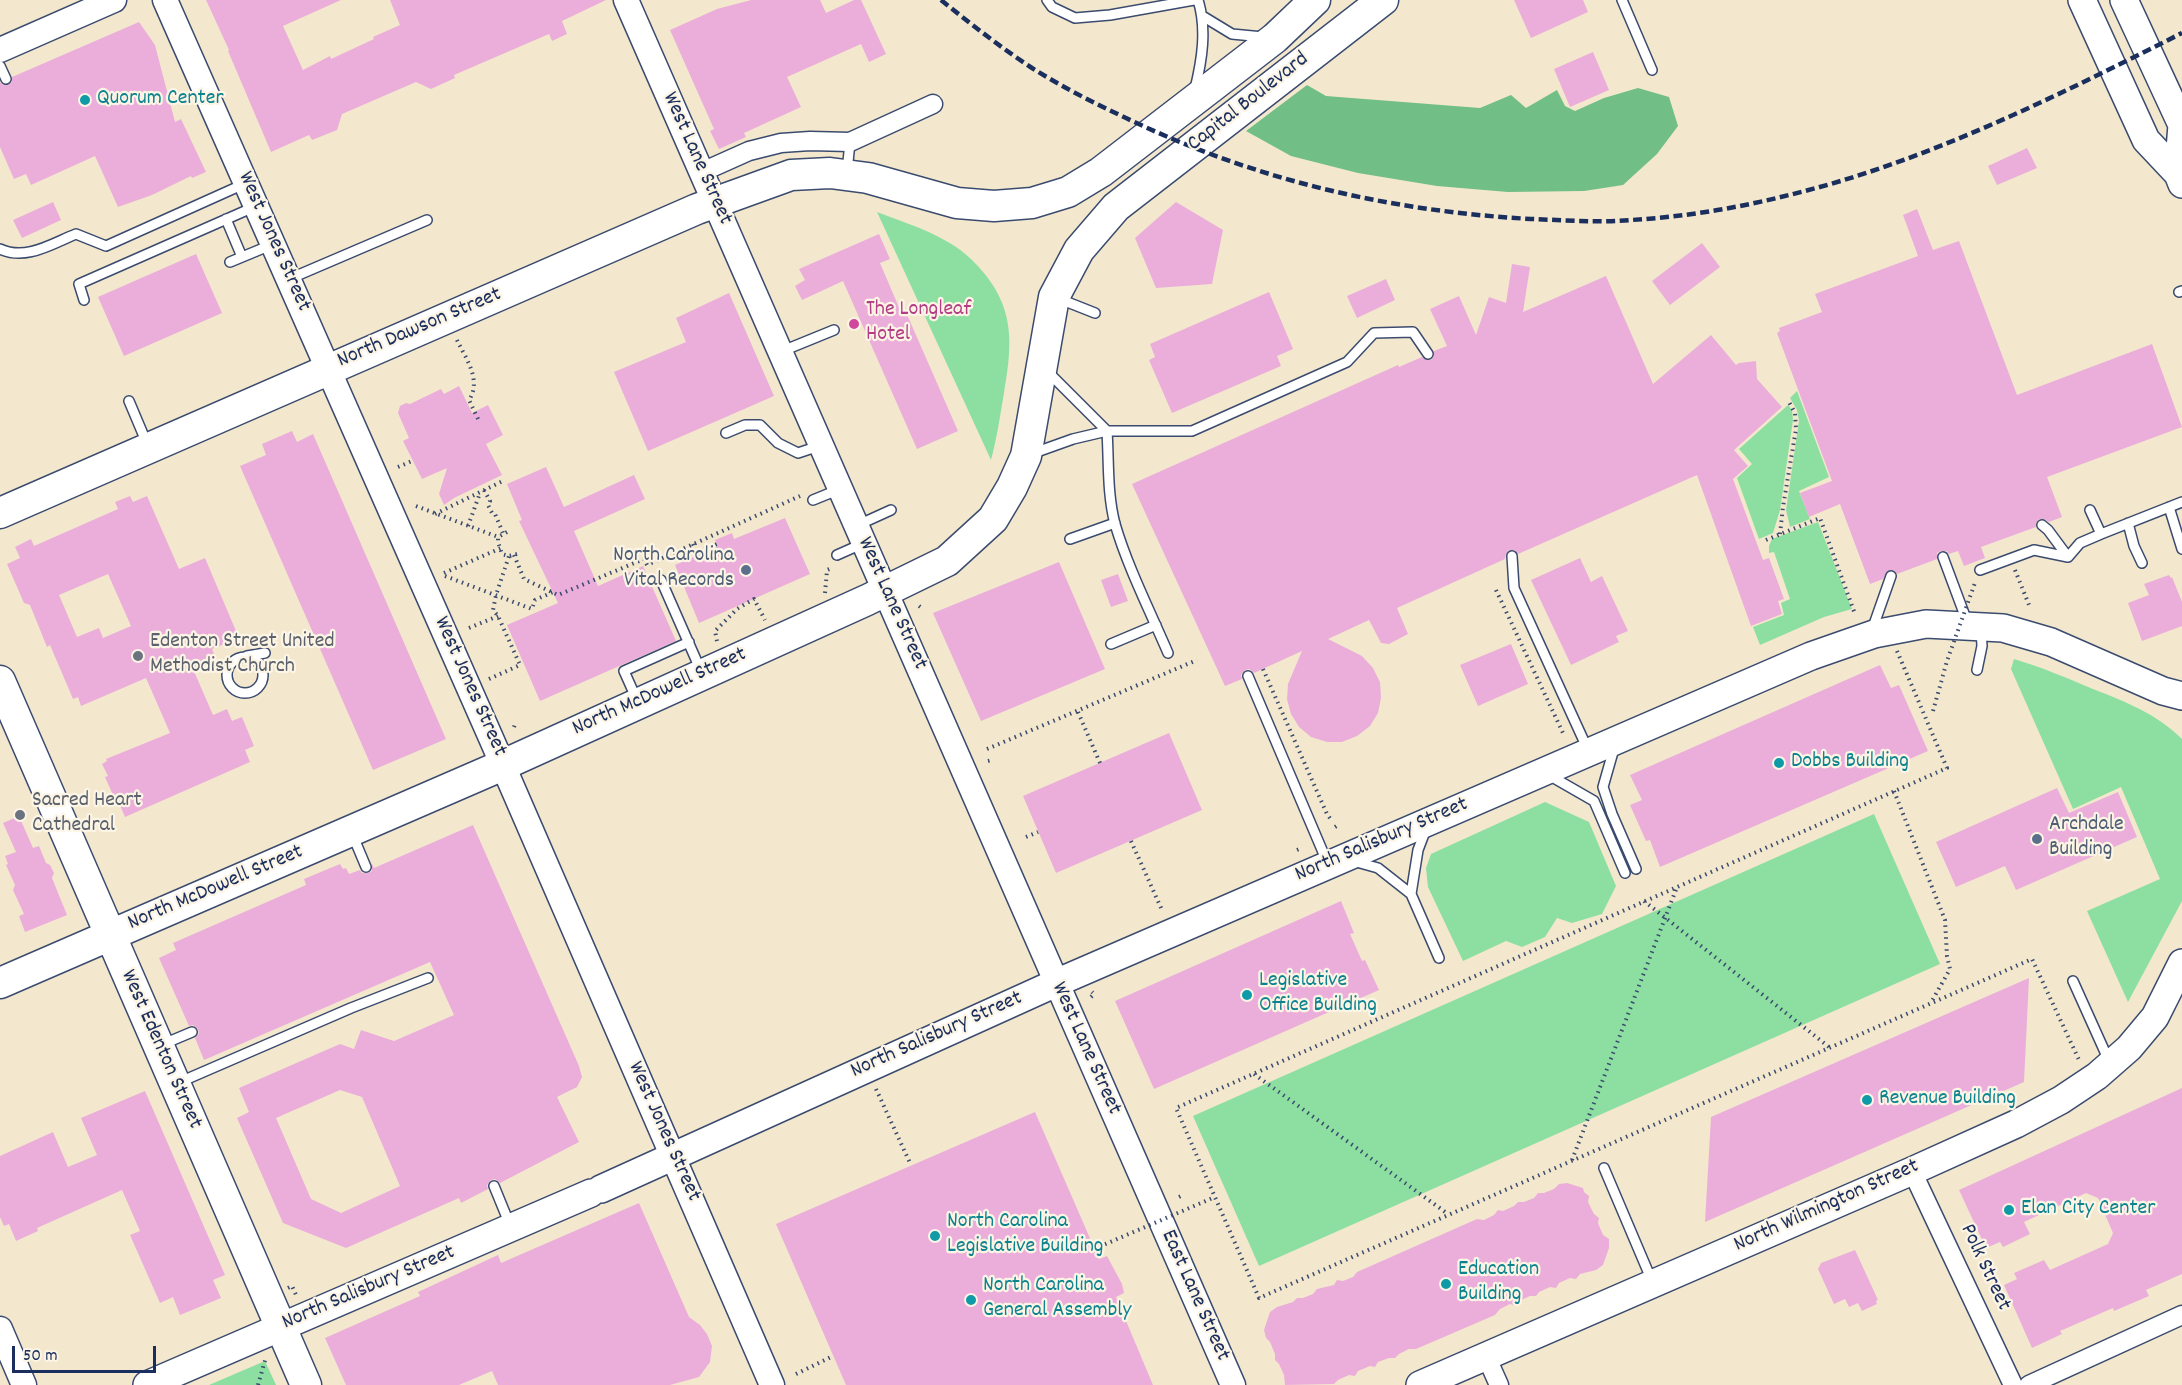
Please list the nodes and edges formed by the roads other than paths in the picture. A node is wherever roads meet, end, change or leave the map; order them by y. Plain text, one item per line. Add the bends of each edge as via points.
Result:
1 (114, 0) edge
2 (165, 0) edge
3 (626, 0) edge
4 (1047, 0) edge
5 (1196, 0) edge
6 (1315, 0) edge
7 (1383, 0) edge
8 (1405, 0) edge
9 (1622, 0) edge
10 (2082, 0) edge
11 (2124, 0) edge
12 (1204, 17) junction
13 (1275, 38) junction
14 (1330, 41) junction
15 (0, 50) edge
16 (0, 66) edge
17 (1652, 70) dead end
18 (6, 79) dead end
19 (1192, 100) junction
20 (2177, 102) edge
21 (933, 104) dead end
22 (850, 142) junction
23 (2180, 164) edge
24 (702, 172) junction
25 (1101, 172) joint
26 (847, 176) junction
27 (246, 183) junction
28 (714, 201) junction
29 (256, 206) junction
30 (1116, 207) joint
31 (226, 219) junction
32 (427, 220) dead end
33 (273, 244) junction
34 (0, 249) edge
35 (242, 257) junction
36 (230, 262) dead end
37 (289, 279) junction
38 (1054, 297) junction
39 (84, 300) dead end
40 (1095, 313) dead end
41 (834, 330) dead end
42 (780, 352) junction
43 (1428, 354) dead end
44 (1042, 366) junction
45 (329, 369) junction
46 (129, 401) dead end
47 (1107, 431) junction
48 (726, 433) dead end
49 (821, 445) junction
50 (149, 448) junction
51 (1026, 456) junction
52 (840, 489) junction
53 (811, 496) road end
54 (2182, 502) edge
55 (2169, 507) junction
56 (891, 510) dead end
57 (2091, 510) dead end
58 (0, 513) edge
59 (1115, 522) junction
60 (2128, 523) junction
61 (2042, 525) dead end
62 (860, 534) junction
63 (2101, 534) junction
64 (1071, 540) dead end
65 (2182, 549) edge
66 (837, 555) dead end
67 (1512, 556) dead end
68 (1943, 557) dead end
69 (2068, 557) junction
70 (2142, 563) dead end
71 (1980, 570) dead end
72 (1891, 576) dead end
73 (661, 580) dead end
74 (885, 592) junction
75 (1156, 625) junction
76 (1862, 625) junction
77 (1975, 626) junction
78 (689, 642) junction
79 (1111, 644) dead end
80 (265, 653) dead end
81 (1168, 653) dead end
82 (244, 656) junction
83 (1977, 670) dead end
84 (702, 674) junction
85 (1248, 676) dead end
86 (0, 681) edge
87 (252, 692) junction
88 (2173, 693) edge
89 (256, 703) dead end
90 (638, 703) junction
91 (2182, 714) edge
92 (1617, 740) junction
93 (1589, 752) junction
94 (503, 765) junction
95 (1542, 772) junction
96 (1430, 820) junction
97 (351, 831) junction
98 (1335, 861) junction
99 (366, 867) dead end
100 (1636, 869) dead end
101 (1625, 873) dead end
102 (1411, 894) junction
103 (110, 935) junction
104 (1440, 958) dead end
105 (2182, 963) edge
106 (428, 978) dead end
107 (2073, 981) dead end
108 (0, 983) edge
109 (1056, 983) junction
110 (192, 1032) dead end
111 (159, 1046) junction
112 (2111, 1064) junction
113 (175, 1084) junction
114 (674, 1156) junction
115 (1604, 1168) dead end
116 (1912, 1170) junction
117 (494, 1186) dead end
118 (1155, 1208) joint
119 (511, 1228) junction
120 (1653, 1283) junction
121 (2182, 1315) edge
122 (281, 1327) junction
123 (0, 1329) edge
124 (1486, 1356) junction
125 (770, 1380) edge
126 (24, 1385) edge
127 (147, 1385) edge
128 (306, 1385) edge
129 (1233, 1385) edge
130 (1420, 1385) edge
131 (1499, 1385) edge
132 (2013, 1385) edge
133 (2029, 1385) edge

1 - 15 street
2 - 27 street, West Jones Street
3 - 24 street, West Lane Street
4 - 5 lane via 1052,7 1075,18
5 - 12 lane
6 - 13 main road, Capital Boulevard
7 - 14 main road, Capital Boulevard
8 - 14 main road
9 - 17 lane
10 - 23 main road via 2146,140
11 - 20 main road
12 - 13 lane via 1232,34
12 - 19 lane via 1201,63
13 - 19 main road, Capital Boulevard
14 - 30 main road, Capital Boulevard
16 - 18 lane
19 - 25 main road, Capital Boulevard
20 - 23 main road via 2182,125
21 - 22 street
22 - 24 street via 781,143 749,151
22 - 26 lane
24 - 28 street, West Lane Street
25 - 26 main road, North Dawson Street via 1068,192 1032,203 994,206 957,203 868,178
26 - 28 main road, North Dawson Street via 791,175
27 - 29 street, West Jones Street
27 - 34 lane via 106,246 76,234 27,253
28 - 42 street, West Lane Street
28 - 45 main road, North Dawson Street
29 - 31 lane
29 - 33 street, West Jones Street
30 - 38 main road, North McDowell Street via 1079,250
31 - 35 lane
31 - 39 lane via 79,284
32 - 37 lane
33 - 35 lane
33 - 37 street, West Jones Street
35 - 36 lane
37 - 45 street, West Jones Street
38 - 40 lane
38 - 44 main road, North McDowell Street
41 - 42 lane
42 - 49 street, West Lane Street
43 - 47 lane via 1413,332 1374,333 1347,362 1192,431
44 - 47 lane
44 - 51 main road, North McDowell Street
45 - 50 main road, North Dawson Street
45 - 94 street, West Jones Street
46 - 50 lane
47 - 51 lane
47 - 59 lane via 1108,483
48 - 49 lane via 745,425 760,425 778,443 798,453
49 - 52 street, West Lane Street
50 - 58 main road, North Dawson Street
51 - 74 main road, North McDowell Street via 993,519 947,561
52 - 53 lane
52 - 62 street, West Lane Street
54 - 55 lane
55 - 60 lane
55 - 65 lane
56 - 62 lane
57 - 63 lane
59 - 64 lane
59 - 75 lane
60 - 63 lane
60 - 70 lane
61 - 69 lane
62 - 66 lane
62 - 74 street, West Lane Street
63 - 69 lane via 2080,543
67 - 93 lane via 1514,588
68 - 77 lane
69 - 71 lane via 2034,550
72 - 76 lane
73 - 78 lane
74 - 84 main road, North McDowell Street
74 - 109 street, West Lane Street
75 - 79 lane
75 - 81 lane
76 - 77 main road, North Salisbury Street
76 - 92 main road, North Salisbury Street via 1811,656
77 - 83 lane via 1982,646
77 - 88 main road, North Salisbury Street via 2003,628 2051,642
78 - 84 lane
78 - 90 lane via 624,671
80 - 82 lane
82 - 87 lane via 259,663 263,672 262,682
82 - 87 lane via 231,662 227,679 238,692
84 - 90 main road, North McDowell Street
85 - 98 lane
86 - 103 main road, West Edenton Street
87 - 89 lane
88 - 91 main road
90 - 94 main road, North McDowell Street
92 - 93 main road, North Salisbury Street
92 - 100 lane via 1603,787
93 - 95 main road, North Salisbury Street
94 - 97 main road, North McDowell Street
94 - 114 street, West Jones Street
95 - 96 main road, North Salisbury Street
95 - 101 lane via 1594,801
96 - 98 main road, North Salisbury Street
96 - 102 lane via 1418,850
97 - 99 lane
97 - 103 main road, North McDowell Street
98 - 102 lane via 1378,868
98 - 109 main road, North Salisbury Street
102 - 104 lane
103 - 108 main road, North McDowell Street
103 - 111 main road, West Edenton Street
105 - 112 main road, North Wilmington Street via 2155,1017
106 - 113 lane
107 - 112 lane
109 - 114 main road, North Salisbury Street
109 - 118 street, West Lane Street
110 - 111 lane
111 - 113 main road, West Edenton Street
112 - 116 main road, North Wilmington Street via 2061,1101
113 - 122 main road, West Edenton Street
114 - 119 main road, North Salisbury Street
114 - 125 street, West Jones Street
115 - 120 lane
116 - 120 main road, North Wilmington Street
116 - 132 street, Polk Street
117 - 119 lane
118 - 129 street, East Lane Street
119 - 122 main road, North Salisbury Street
120 - 124 main road, North Wilmington Street
121 - 133 street
122 - 127 main road, North Salisbury Street
122 - 128 main road, West Edenton Street
123 - 126 street
124 - 130 main road, North Wilmington Street
124 - 131 street

